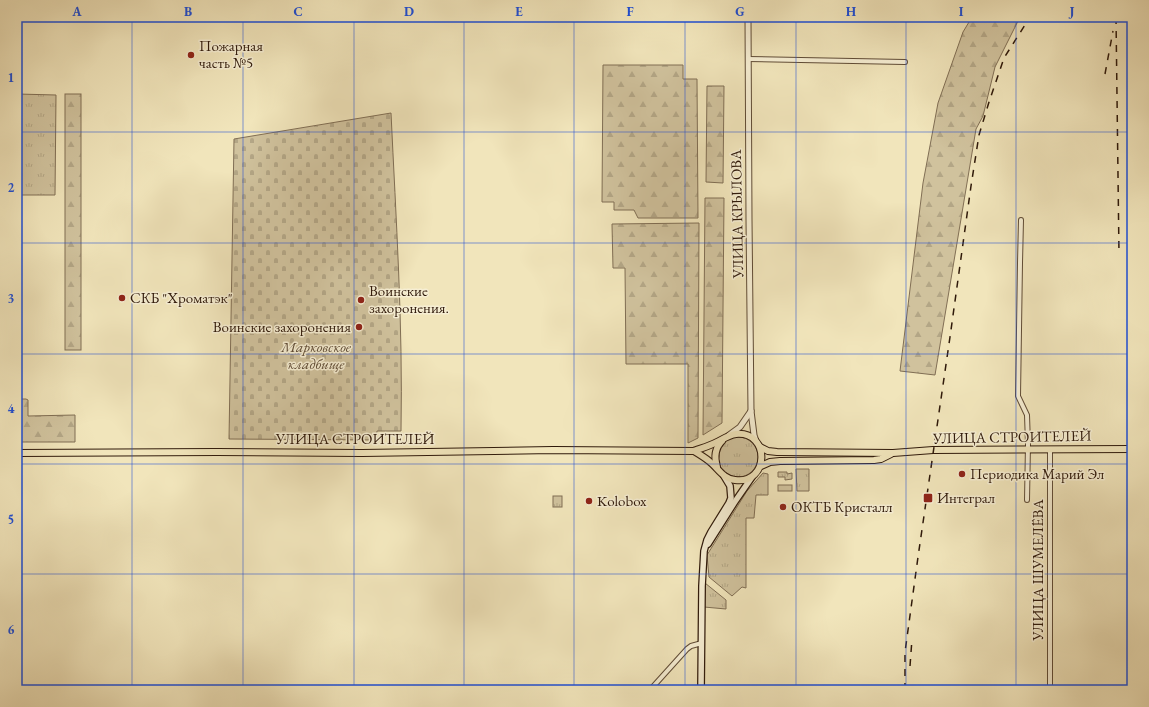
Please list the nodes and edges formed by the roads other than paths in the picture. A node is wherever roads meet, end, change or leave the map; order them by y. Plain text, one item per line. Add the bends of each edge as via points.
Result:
1 (748, 17) edge
2 (748, 60) junction
3 (905, 62) dead end
4 (1021, 220) dead end
5 (751, 411) junction
6 (725, 438) junction
7 (758, 444) junction
8 (1050, 449) junction
9 (1132, 449) edge
10 (1028, 450) junction
11 (694, 451) junction
12 (18, 453) edge
13 (893, 453) junction
14 (761, 466) junction
15 (717, 468) junction
16 (724, 476) junction
17 (752, 477) junction
18 (1027, 500) dead end
19 (17, 509) edge
20 (704, 551) junction
21 (702, 643) junction
22 (650, 690) edge
23 (701, 690) edge
24 (1050, 690) edge

1 - 2 street, УЛИЦА КРЫЛОВА
2 - 3 street
2 - 5 street, УЛИЦА КРЫЛОВА
4 - 10 street via 1018,396 1026,415
5 - 6 street via 740,426
5 - 7 street, УЛИЦА КРЫЛОВА via 754,435
6 - 7 main road, УЛИЦА СТРОИТЕЛЕЙ via 743,434 750,436
6 - 11 main road, УЛИЦА СТРОИТЕЛЕЙ
6 - 15 main road via 716,450
7 - 13 main road, УЛИЦА СТРОИТЕЛЕЙ via 768,451 777,452
7 - 14 main road via 762,453
8 - 9 main road, УЛИЦА СТРОИТЕЛЕЙ
8 - 10 main road, УЛИЦА СТРОИТЕЛЕЙ
8 - 24 street, УЛИЦА ШУМЕЛЁВА
10 - 13 main road, УЛИЦА СТРОИТЕЛЕЙ via 933,450
10 - 18 street
11 - 12 main road, УЛИЦА СТРОИТЕЛЕЙ
11 - 15 main road
12 - 19 street
13 - 14 main road, УЛИЦА СТРОИТЕЛЕЙ via 874,460 780,461
14 - 17 main road
15 - 16 main road
16 - 17 main road via 737,481
16 - 20 main road via 730,486 731,498 711,532
17 - 20 main road
20 - 21 main road
21 - 22 street via 687,649
21 - 23 main road

